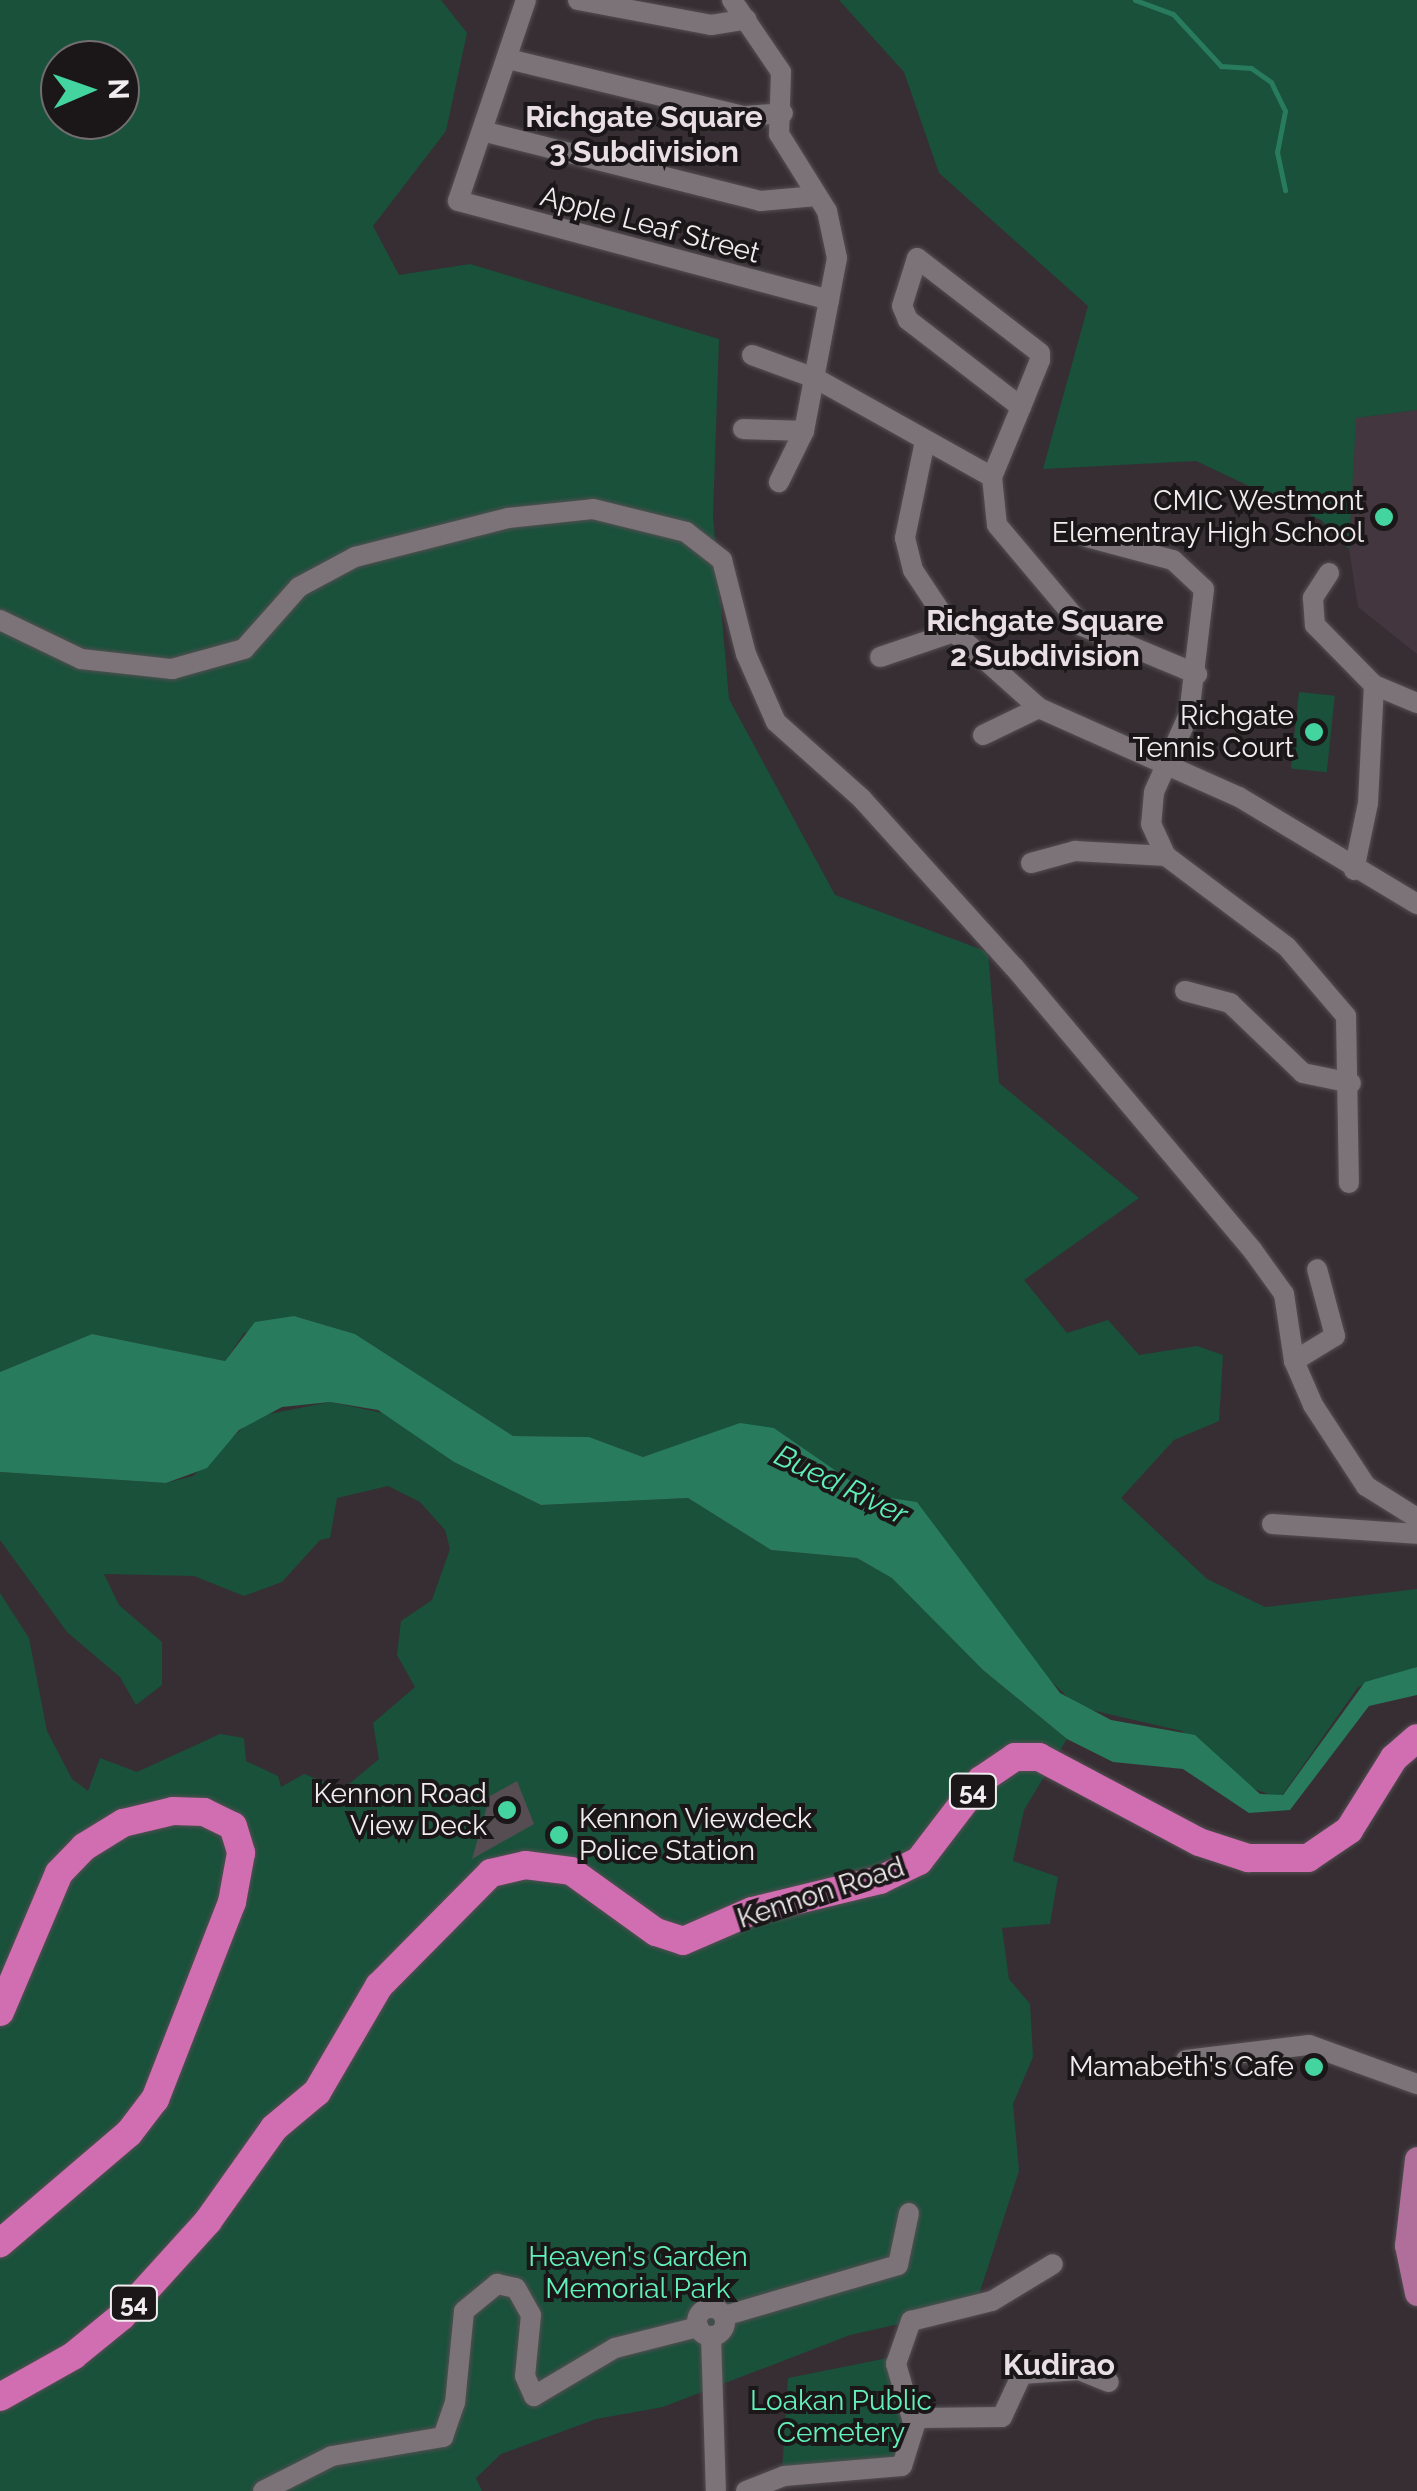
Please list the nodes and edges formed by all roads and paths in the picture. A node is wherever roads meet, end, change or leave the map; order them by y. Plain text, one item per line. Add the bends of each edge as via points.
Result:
1 (526, 0) edge
2 (578, 0) edge
3 (732, 0) edge
4 (747, 20) junction
5 (508, 59) junction
6 (783, 113) junction
7 (482, 131) junction
8 (817, 196) junction
9 (829, 300) junction
10 (752, 355) dead end
11 (815, 378) junction
12 (1021, 407) junction
13 (743, 429) dead end
14 (804, 431) junction
15 (925, 441) junction
16 (992, 477) junction
17 (779, 482) dead end
18 (1088, 538) dead end
19 (1329, 573) dead end
20 (0, 620) edge
21 (954, 632) junction
22 (880, 657) dead end
23 (1197, 674) junction
24 (1374, 685) junction
25 (1417, 703) edge
26 (1039, 708) junction
27 (983, 736) dead end
28 (1168, 770) junction
29 (1166, 856) junction
30 (1031, 863) dead end
31 (1354, 870) junction
32 (1417, 904) edge
33 (1186, 992) dead end
34 (1351, 1083) junction
35 (1349, 1183) dead end
36 (1317, 1269) dead end
37 (1294, 1362) junction
38 (1417, 1518) edge
39 (1272, 1524) dead end
40 (1417, 1534) edge
41 (1417, 1738) edge
42 (0, 2012) edge
43 (1186, 2060) dead end
44 (1417, 2084) edge
45 (1417, 2159) edge
46 (909, 2213) dead end
47 (0, 2243) edge
48 (1053, 2264) dead end
49 (1417, 2293) edge
50 (704, 2332) junction
51 (1109, 2382) dead end
52 (0, 2396) edge
53 (914, 2426) junction
54 (262, 2491) edge
55 (716, 2491) edge
56 (746, 2491) edge

1 - 5 street
2 - 4 street via 710,26
3 - 4 street
4 - 6 street via 781,72
5 - 6 street via 744,116
5 - 7 street
6 - 8 street via 784,151
7 - 8 street via 760,200
7 - 9 street, Apple Leaf Street via 458,201
8 - 9 street via 837,258
9 - 11 street
10 - 11 street
11 - 14 street
11 - 15 street
12 - 12 street via 908,320 902,306 917,258 1036,346 1040,360
12 - 16 street
13 - 14 street
14 - 17 street
15 - 16 street
15 - 21 street via 905,538 913,570
16 - 23 street via 997,525 1075,619
18 - 23 street via 1173,560 1199,578 1206,605
19 - 24 street via 1312,618
20 - 37 street via 81,659 172,669 244,649 299,587 355,556 508,518 592,509 686,532 722,560 746,654 776,722 862,799 1014,967 1253,1251 1284,1294
21 - 22 street
21 - 26 street
23 - 28 street
24 - 25 street
24 - 31 street via 1368,803
26 - 27 street
26 - 28 street
28 - 29 street via 1151,810
28 - 31 street via 1239,797
29 - 30 street via 1075,850
29 - 34 street via 1326,987 1352,1037
31 - 32 street
33 - 34 street via 1230,1003 1303,1073
34 - 35 street
36 - 37 street via 1334,1339
37 - 38 street via 1366,1486
39 - 40 street
41 - 52 highway, Kennon Road / 54 via 1394,1758 1349,1830 1308,1858 1248,1858 1199,1842 1039,1758 1016,1757 981,1780 919,1862 880,1880 752,1911 683,1941 656,1932 571,1871 525,1865 490,1874 379,1986 317,2092 274,2128 208,2222 122,2316 73,2356
42 - 47 highway via 51,1889 84,1847 124,1823 174,1811 204,1812 233,1826 241,1853 232,1902 155,2099 129,2133
43 - 44 street via 1309,2045
45 - 49 main road via 1407,2245
46 - 50 street via 898,2265 724,2316 723,2330
48 - 53 street via 992,2301 911,2321 896,2364
50 - 54 street via 614,2348 534,2396 525,2376 531,2315 516,2288 497,2284 464,2311 455,2403 443,2437 332,2456
50 - 55 street
51 - 53 street via 1079,2370 1022,2374 1002,2417 949,2413
53 - 56 street via 902,2466 784,2476

